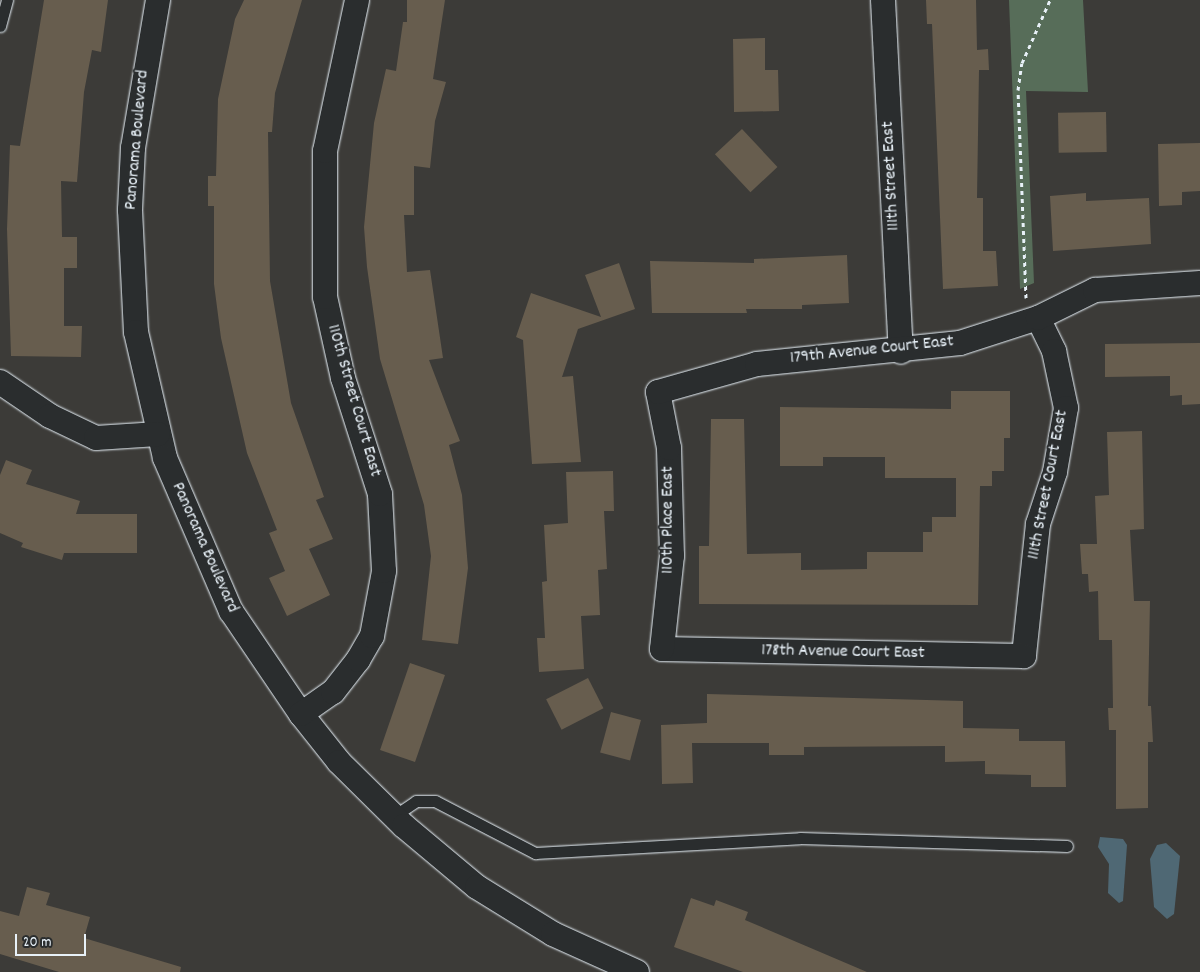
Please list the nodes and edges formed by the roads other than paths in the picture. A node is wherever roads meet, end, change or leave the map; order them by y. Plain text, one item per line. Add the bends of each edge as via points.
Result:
1 (7, 0) edge
2 (158, 0) edge
3 (357, 0) edge
4 (883, 0) edge
5 (0, 26) edge
6 (1200, 283) edge
7 (1033, 320) junction
8 (902, 352) junction
9 (0, 382) edge
10 (658, 392) joint
11 (158, 434) junction
12 (662, 649) joint
13 (1024, 656) joint
14 (301, 714) junction
15 (394, 816) junction
16 (1067, 846) dead end
17 (637, 972) edge

1 - 5 lane
2 - 11 street, Panorama Boulevard via 142,82 130,210 136,332
3 - 14 street, 110th Street Court East via 325,151 325,297 343,378 380,494 384,571 372,636 333,692
4 - 8 street, 111th Street East
6 - 7 street, 179th Avenue Court East via 1095,290
7 - 8 street, 179th Avenue Court East via 960,343
7 - 13 street, 111th Street Court East via 1054,351 1066,408 1055,472 1038,524
8 - 10 street, 179th Avenue Court East via 757,364
9 - 11 street via 50,416 96,438
10 - 12 street, 110th Place East via 668,448 672,556
11 - 14 street, Panorama Boulevard via 207,562 231,611
12 - 13 street, 178th Avenue Court East
14 - 15 street, Panorama Boulevard via 340,762
15 - 16 lane via 416,801 435,801 535,853 800,838
15 - 17 street, Panorama Boulevard via 477,887 553,934

